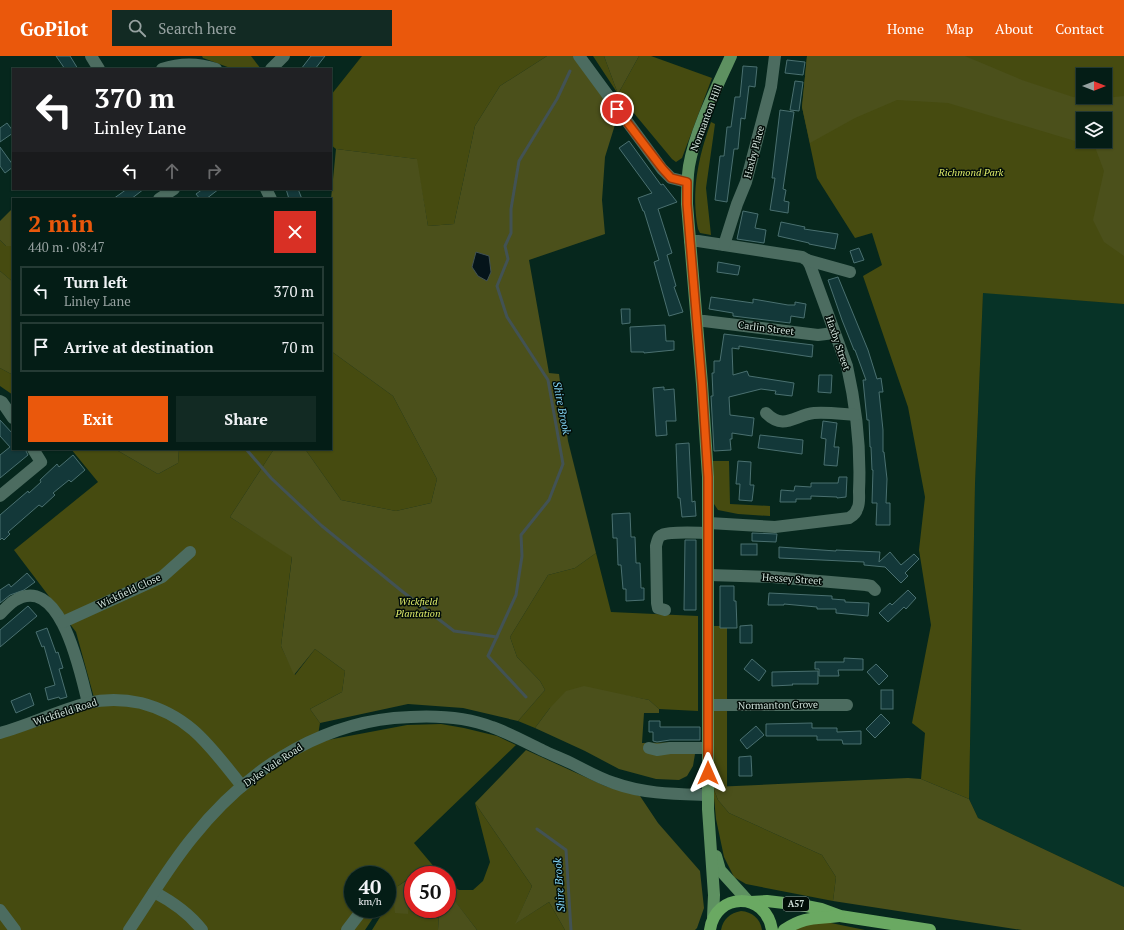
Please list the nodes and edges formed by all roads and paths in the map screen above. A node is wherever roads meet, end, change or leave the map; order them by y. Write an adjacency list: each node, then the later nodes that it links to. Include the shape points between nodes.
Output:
1 (91, 56): 7 (street)
2 (284, 56): 10 (street)
3 (579, 56): 11 (street, via 662,168 671,178)
4 (731, 56): 11 (main road, Normanton Hill, via 696,140)
5 (775, 56): 15 (street, Haxby Place, via 771,87 746,182)
6 (194, 60): 8 (street); 9 (street)
7 (98, 68)
8 (165, 68)
9 (212, 68)
10 (272, 68)
11 (687, 182): 14 (main road, Normanton Hill)
12 (173, 190): 13 (street)
13 (161, 198)
14 (690, 241): 15 (street); 18 (main road, Normanton Hill)
15 (724, 245): 16 (street, via 802,257)
16 (807, 260): 17 (street); 19 (street, Haxby Street)
17 (850, 272)
18 (697, 321): 19 (street, Carlin Street, via 818,335); 26 (main road, Normanton Hill, via 706,429)
19 (834, 333): 22 (street, Haxby Street, via 847,366)
20 (0, 401): 23 (street)
21 (766, 413): 22 (street, via 778,421 788,422 826,412)
22 (855, 415): 26 (street, Haxby Street, via 860,477 858,509 854,515 849,518 774,527)
23 (12, 417)
24 (34, 450): 25 (street, via 41,462)
25 (0, 496)
26 (708, 528): 28 (main road, Normanton Hill); 30 (street, Haxby Street, via 662,534 658,538 657,603 658,608)
27 (190, 552): 32 (street, Wickfield Close, via 162,577)
28 (709, 575): 29 (street, Hessey Street, via 780,577 866,585); 34 (main road, Normanton Hill)
29 (874, 590)
30 (665, 610)
31 (0, 614): 32 (street, via 14,601 26,596 36,597 47,603)
32 (63, 622): 33 (street, via 76,657)
33 (88, 703): 36 (street, Wickfield Road); 39 (street, Wickfield Road, via 118,699 161,709 174,715 209,745)
34 (708, 705): 35 (street, Normanton Grove); 38 (main road, Normanton Hill)
35 (847, 705)
36 (0, 733)
37 (649, 748): 38 (street)
38 (708, 748): 40 (main road, Normanton Hill)
39 (242, 786): 40 (street, Dyke Vale Road, via 289,752 342,728 374,720 435,716 490,726 614,783 652,792); 42 (street, Dyke Vale Road, via 192,837)
40 (708, 795): 41 (main road, Normanton Hill)
41 (712, 845): 43 (main road, via 720,870); 47 (main road, via 714,895)
42 (154, 892): 49 (street, Dyke Vale Road); 50 (street, via 181,908)
43 (749, 902): 45 (highway, A57, via 767,901 821,908); 47 (highway, A57, via 727,904 721,908); 52 (highway, via 766,913)
44 (0, 910): 48 (street)
45 (840, 916): 53 (highway, A57, via 804,919); 54 (highway, A57)
46 (356, 918): 51 (street)
47 (711, 927)
48 (15, 930)
49 (129, 930)
50 (202, 930)
51 (347, 930)
52 (772, 930)
53 (784, 930)
54 (930, 930)

